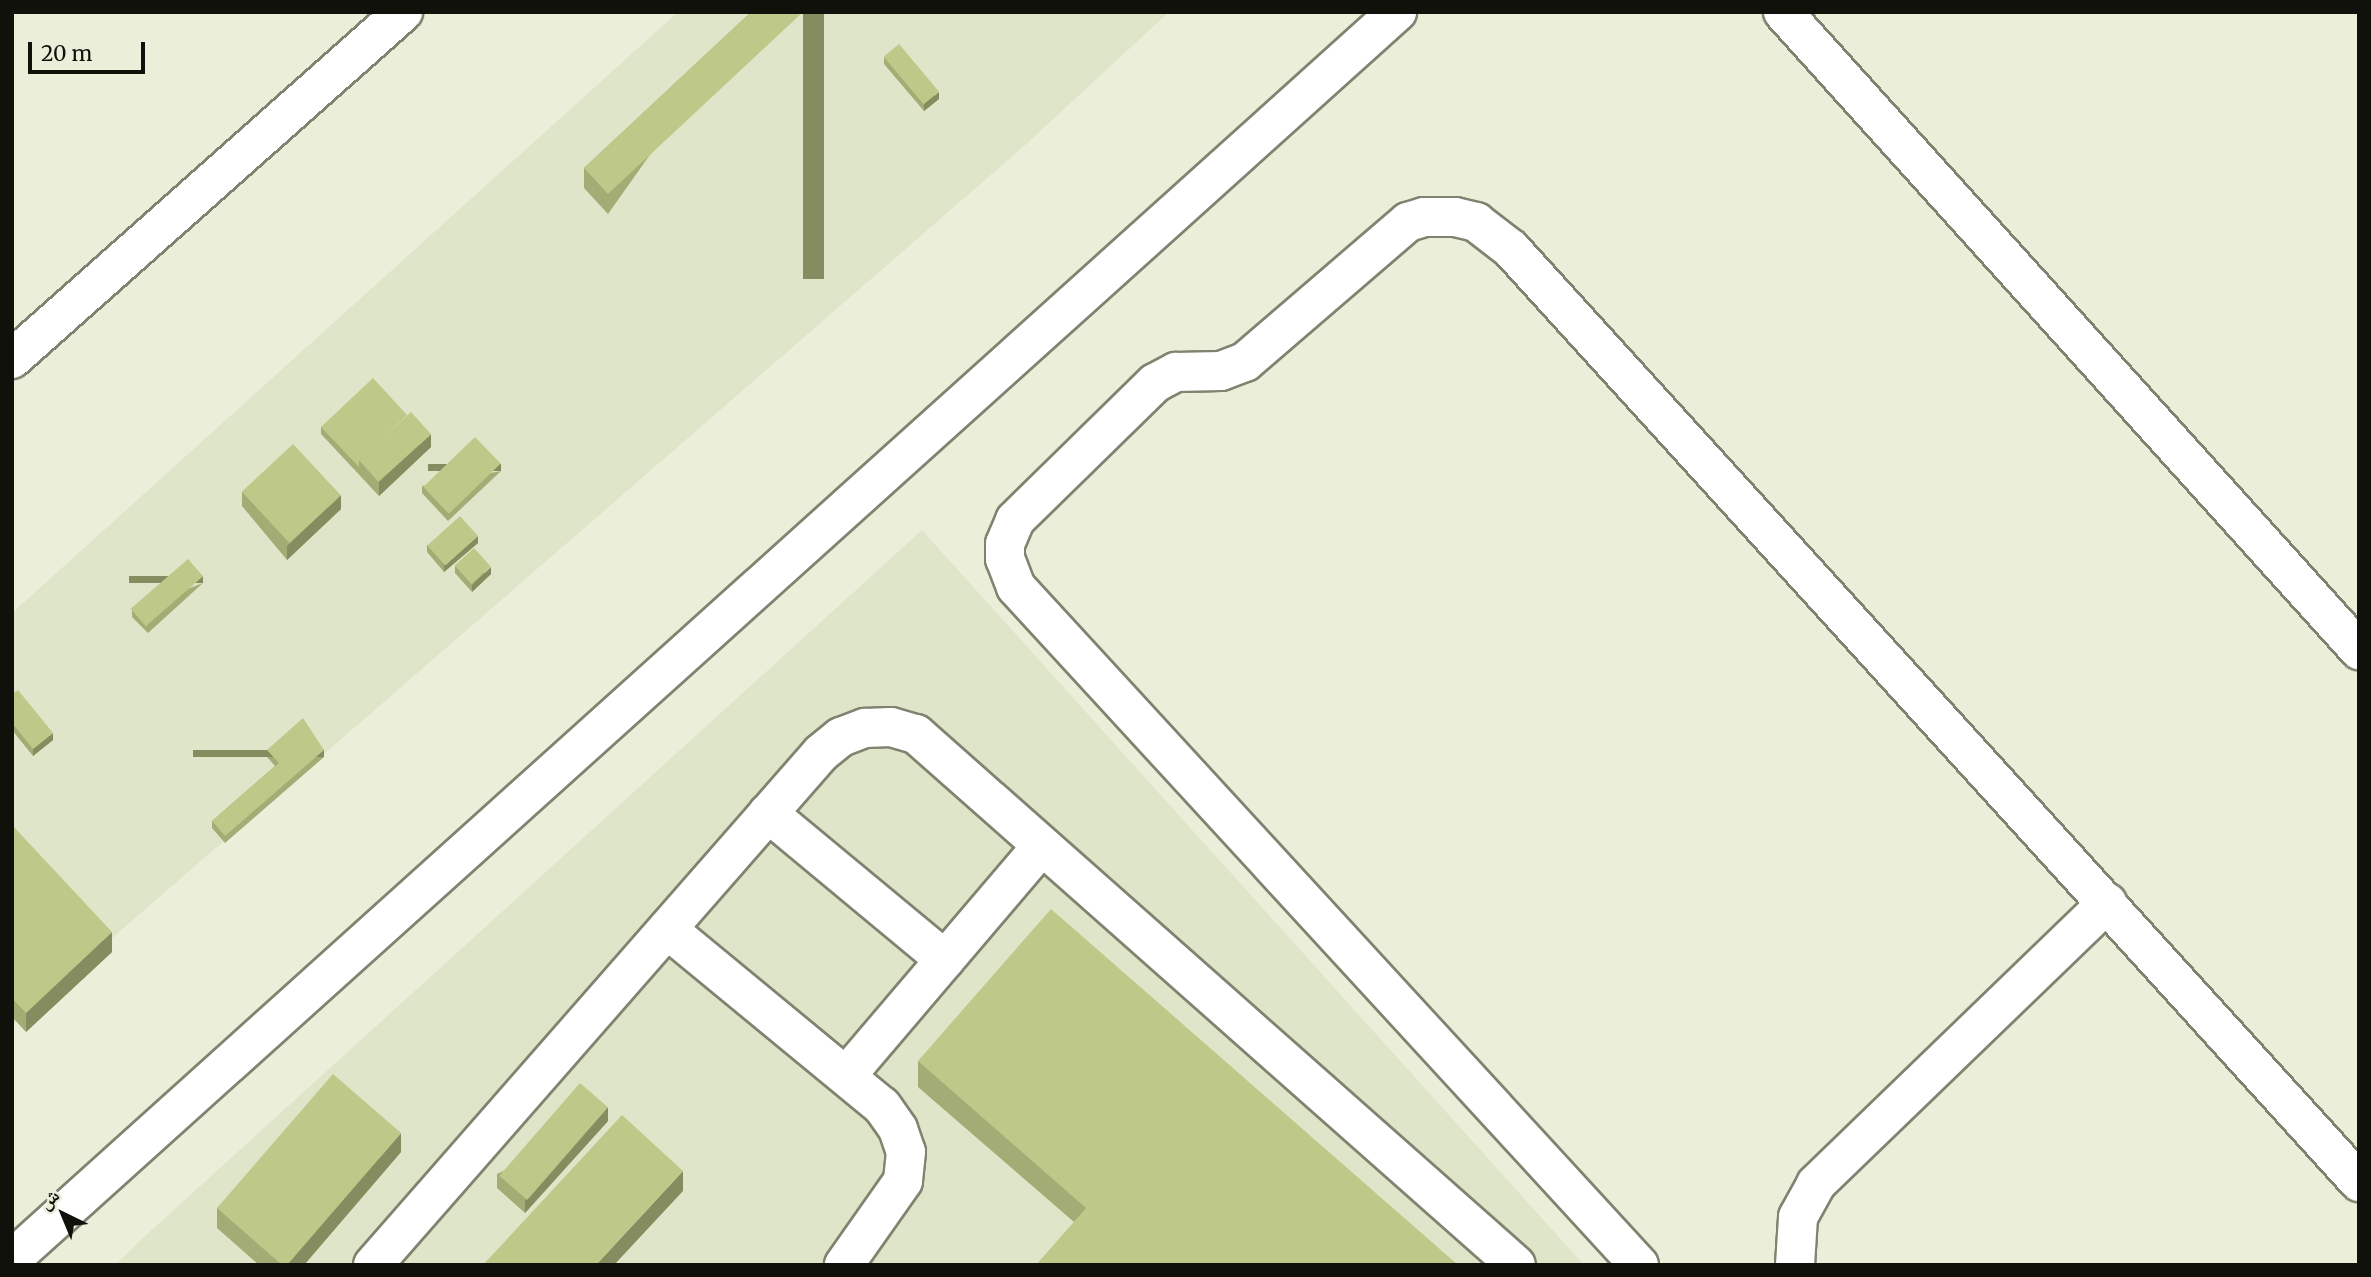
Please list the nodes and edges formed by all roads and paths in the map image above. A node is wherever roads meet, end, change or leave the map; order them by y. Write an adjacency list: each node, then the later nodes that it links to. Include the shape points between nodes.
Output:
1 (403, 12): 4 (street)
2 (1397, 12): 13 (street)
3 (1783, 12): 5 (street)
4 (12, 359)
5 (2359, 650)
6 (768, 813): 7 (street, via 841,737 865,728 891,727 916,734); 9 (street); 10 (street)
7 (1042, 846): 10 (street); 16 (street)
8 (2107, 903): 12 (street); 17 (street, via 1511,249 1476,222 1440,215 1408,222 1245,362 1222,371 1176,372 1155,383 1015,520 1005,544 1013,580); 18 (street, via 1816,1184 1798,1217)
9 (667, 929): 11 (street); 15 (street)
10 (945, 960): 11 (street)
11 (846, 1076): 14 (street, via 882,1106 906,1152 903,1181)
12 (2359, 1182)
13 (12, 1259)
14 (852, 1262)
15 (373, 1265)
16 (1516, 1265)
17 (1639, 1265)
18 (1795, 1265)

